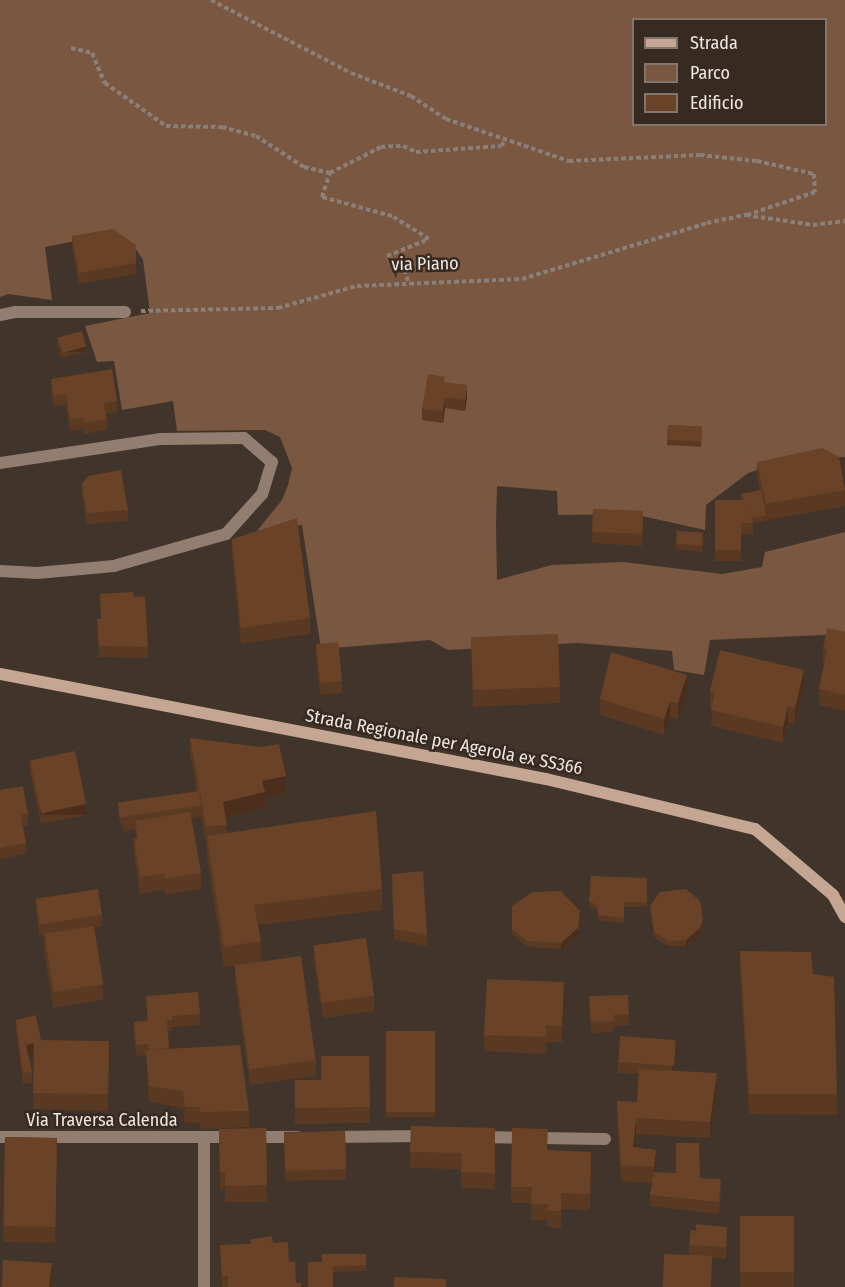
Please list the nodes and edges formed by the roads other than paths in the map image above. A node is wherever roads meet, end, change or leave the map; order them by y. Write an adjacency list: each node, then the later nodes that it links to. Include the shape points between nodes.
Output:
1 (125, 312): 2 (street)
2 (0, 315)
3 (0, 463): 4 (street, via 161,439 244,438 272,462 261,494 226,534 114,566 36,573)
4 (0, 571)
5 (0, 674): 6 (main road, Strada Regionale per Agerola ex SS366, via 546,779 755,829 833,895)
6 (845, 917)
7 (0, 1137): 10 (street, Via Traversa Calenda)
8 (440, 1137): 10 (street, Via Traversa Calenda)
9 (463, 1137): 11 (street)
10 (204, 1138): 12 (street)
11 (605, 1139)
12 (204, 1287)

